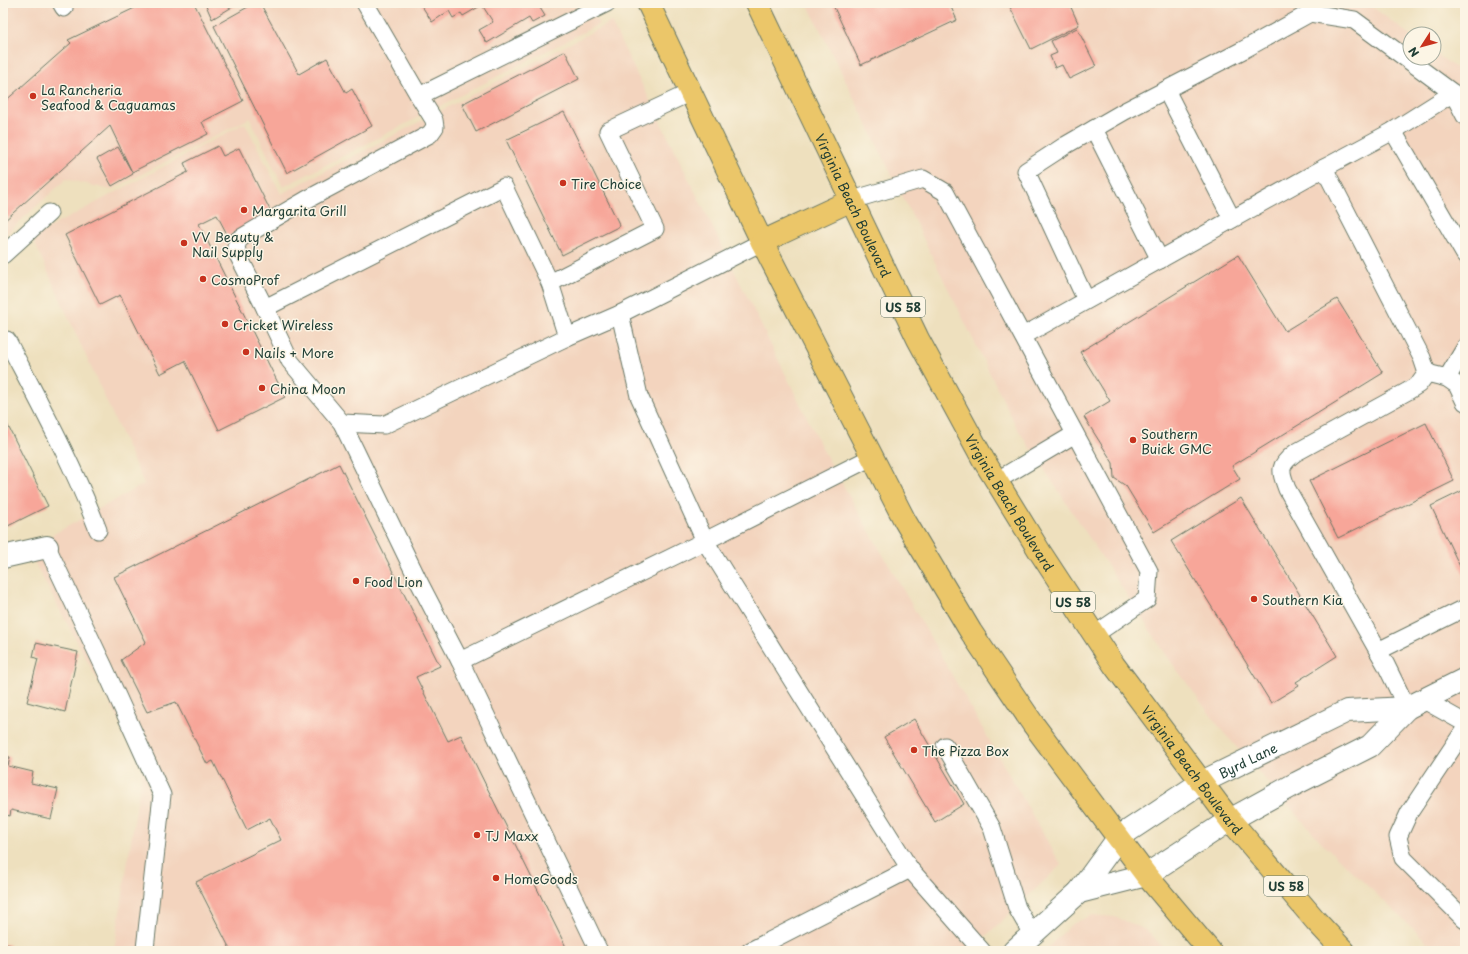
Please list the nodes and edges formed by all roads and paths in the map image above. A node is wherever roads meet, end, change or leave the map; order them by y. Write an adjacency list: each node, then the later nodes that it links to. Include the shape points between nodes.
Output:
1 (365, 3): 8 (lane)
2 (607, 3): 8 (lane)
3 (648, 3): 6 (main road)
4 (757, 3): 13 (main road, Virginia Beach Boulevard / US 58)
5 (1166, 90): 7 (lane, via 1310,13 1354,20); 10 (lane); 15 (lane)
6 (691, 92): 16 (main road); 20 (lane, via 608,131 655,229)
7 (1453, 93): 9 (lane); 11 (lane)
8 (419, 96): 22 (lane, via 434,120 435,127 430,134 239,239 236,247 238,255)
9 (1465, 116)
10 (1094, 129): 19 (lane); 21 (lane, via 1026,171)
11 (1393, 131): 12 (lane); 18 (lane)
12 (1324, 168): 15 (lane); 28 (lane, via 1422,358)
13 (852, 200): 16 (main road); 24 (lane, via 923,179 945,192); 34 (main road, Virginia Beach Boulevard / US 58, via 918,340)
14 (49, 213): 17 (lane)
15 (1232, 219): 19 (lane)
16 (762, 242): 23 (lane); 33 (main road)
17 (3, 255)
18 (1465, 255)
19 (1160, 260): 21 (lane)
20 (550, 283): 22 (lane, via 504,187); 25 (lane)
21 (1086, 300): 24 (lane)
22 (265, 308): 31 (lane, via 290,361)
23 (620, 314): 25 (lane); 36 (lane, via 639,396)
24 (1023, 336): 32 (lane)
25 (567, 337): 31 (lane, via 384,425)
26 (6, 340): 35 (lane, via 54,431 84,493)
27 (1465, 348): 29 (lane)
28 (1427, 373): 29 (lane); 41 (lane, via 1419,384 1408,391 1295,453 1284,462 1281,474)
29 (1447, 378): 30 (lane, via 1457,385)
30 (1465, 402)
31 (342, 423): 42 (lane)
32 (1076, 434): 34 (lane); 40 (lane, via 1149,571 1147,599)
33 (872, 457): 36 (lane); 50 (main road, via 905,521 971,632 1033,724)
34 (996, 481): 40 (main road, Virginia Beach Boulevard / US 58)
35 (98, 530)
36 (705, 542): 42 (lane); 51 (lane)
37 (47, 547): 38 (street); 56 (lane, via 162,795)
38 (3, 557)
39 (1465, 608): 41 (lane)
40 (1094, 634): 48 (main road, Virginia Beach Boulevard / US 58, via 1114,665)
41 (1378, 651): 44 (lane)
42 (460, 662): 57 (lane)
43 (1465, 679): 44 (street, Byrd Lane)
44 (1416, 704): 45 (lane); 48 (street, Byrd Lane, via 1346,711); 49 (street, Byrd Lane, via 1370,746)
45 (1465, 723)
46 (1465, 729): 54 (lane, via 1409,813 1398,837 1403,858)
47 (945, 746): 55 (lane, via 992,828 1017,908)
48 (1202, 782): 49 (main road, Virginia Beach Boulevard / US 58); 50 (street, Byrd Lane)
49 (1230, 820): 52 (street, Byrd Lane); 62 (main road, Virginia Beach Boulevard / US 58)
50 (1119, 836): 52 (main road); 53 (street, Byrd Lane)
51 (910, 870): 58 (lane); 59 (lane)
52 (1146, 875): 53 (street, Byrd Lane); 61 (main road)
53 (1079, 892): 55 (street, Byrd Lane)
54 (1465, 920)
55 (1032, 934): 60 (street, Byrd Lane)
56 (146, 951)
57 (599, 951)
58 (750, 951)
59 (982, 951)
60 (1014, 951)
61 (1210, 951)
62 (1344, 951)

